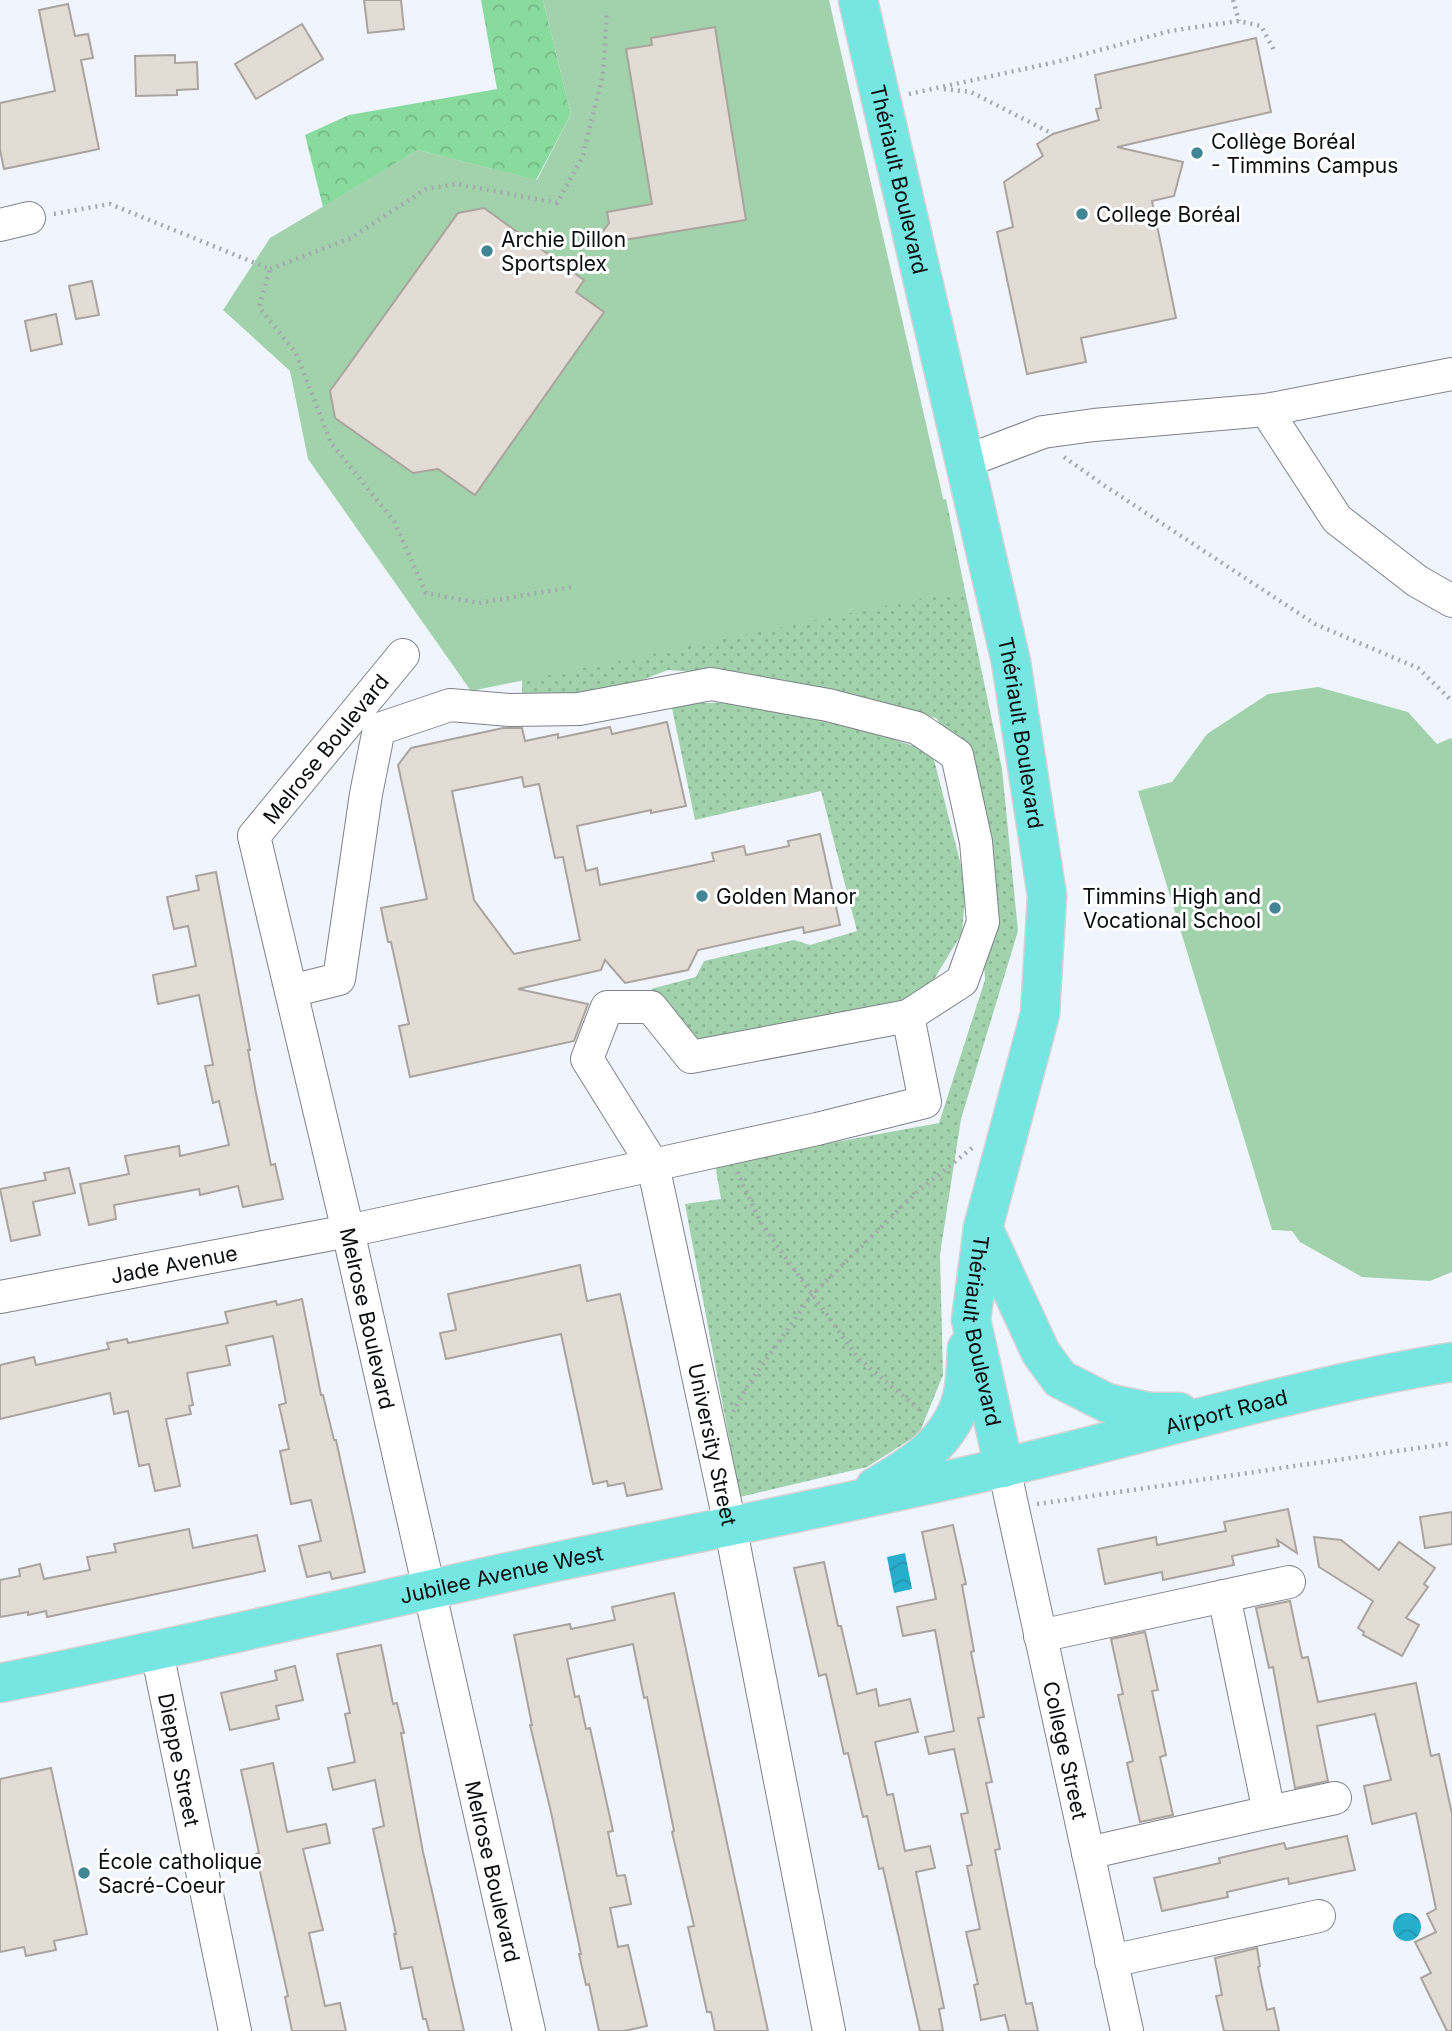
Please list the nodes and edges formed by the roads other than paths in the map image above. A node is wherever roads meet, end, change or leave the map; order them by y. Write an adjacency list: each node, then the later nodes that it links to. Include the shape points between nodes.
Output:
1 (858, 0): 4 (main road, Thériault Boulevard)
2 (1452, 374): 3 (street)
3 (1266, 410): 4 (street, via 1043,432); 5 (street, via 1337,519 1417,581)
4 (964, 462): 10 (main road, Thériault Boulevard, via 1011,662 1047,896 1040,1014)
5 (1452, 601)
6 (403, 655): 7 (street, Melrose Boulevard, via 254,836)
7 (291, 991): 8 (street, via 339,979 379,729 450,705 579,709 711,684 828,705 917,728 957,755 976,842 983,922 962,981); 11 (street, Melrose Boulevard)
8 (908, 1016): 9 (street, via 925,1102); 9 (street, University Street, via 691,1057 650,1007 607,1007 587,1059)
9 (653, 1165): 11 (street); 18 (street, University Street)
10 (983, 1228): 13 (main road, Thériault Boulevard); 15 (main road, via 1041,1353 1060,1379 1108,1403 1129,1408)
11 (348, 1231): 12 (street, Jade Avenue); 20 (street, Melrose Boulevard)
12 (0, 1297)
13 (971, 1320): 16 (main road, Thériault Boulevard); 17 (main road, via 962,1398 947,1433 917,1461)
14 (1452, 1362): 15 (main road, Airport Road)
15 (1220, 1411): 16 (main road, Airport Road)
16 (1004, 1468): 17 (main road, Jubilee Avenue West); 22 (street, College Street)
17 (846, 1503): 18 (main road, Jubilee Avenue West)
18 (730, 1525): 20 (main road, Jubilee Avenue West); 32 (street, University Street)
19 (1289, 1582): 21 (street)
20 (430, 1589): 23 (main road, Jubilee Avenue West); 31 (street, Melrose Boulevard)
21 (1224, 1596): 22 (street); 26 (street)
22 (1040, 1636): 27 (street, College Street)
23 (157, 1652): 24 (main road, Jubilee Avenue West); 30 (street, Dieppe Street)
24 (0, 1683)
25 (1335, 1798): 26 (street)
26 (1269, 1812): 27 (street)
27 (1088, 1853): 29 (street, College Street)
28 (1319, 1916): 29 (street)
29 (1111, 1961): 33 (street, College Street)
30 (235, 2031)
31 (529, 2031)
32 (829, 2031)
33 (1127, 2031)

